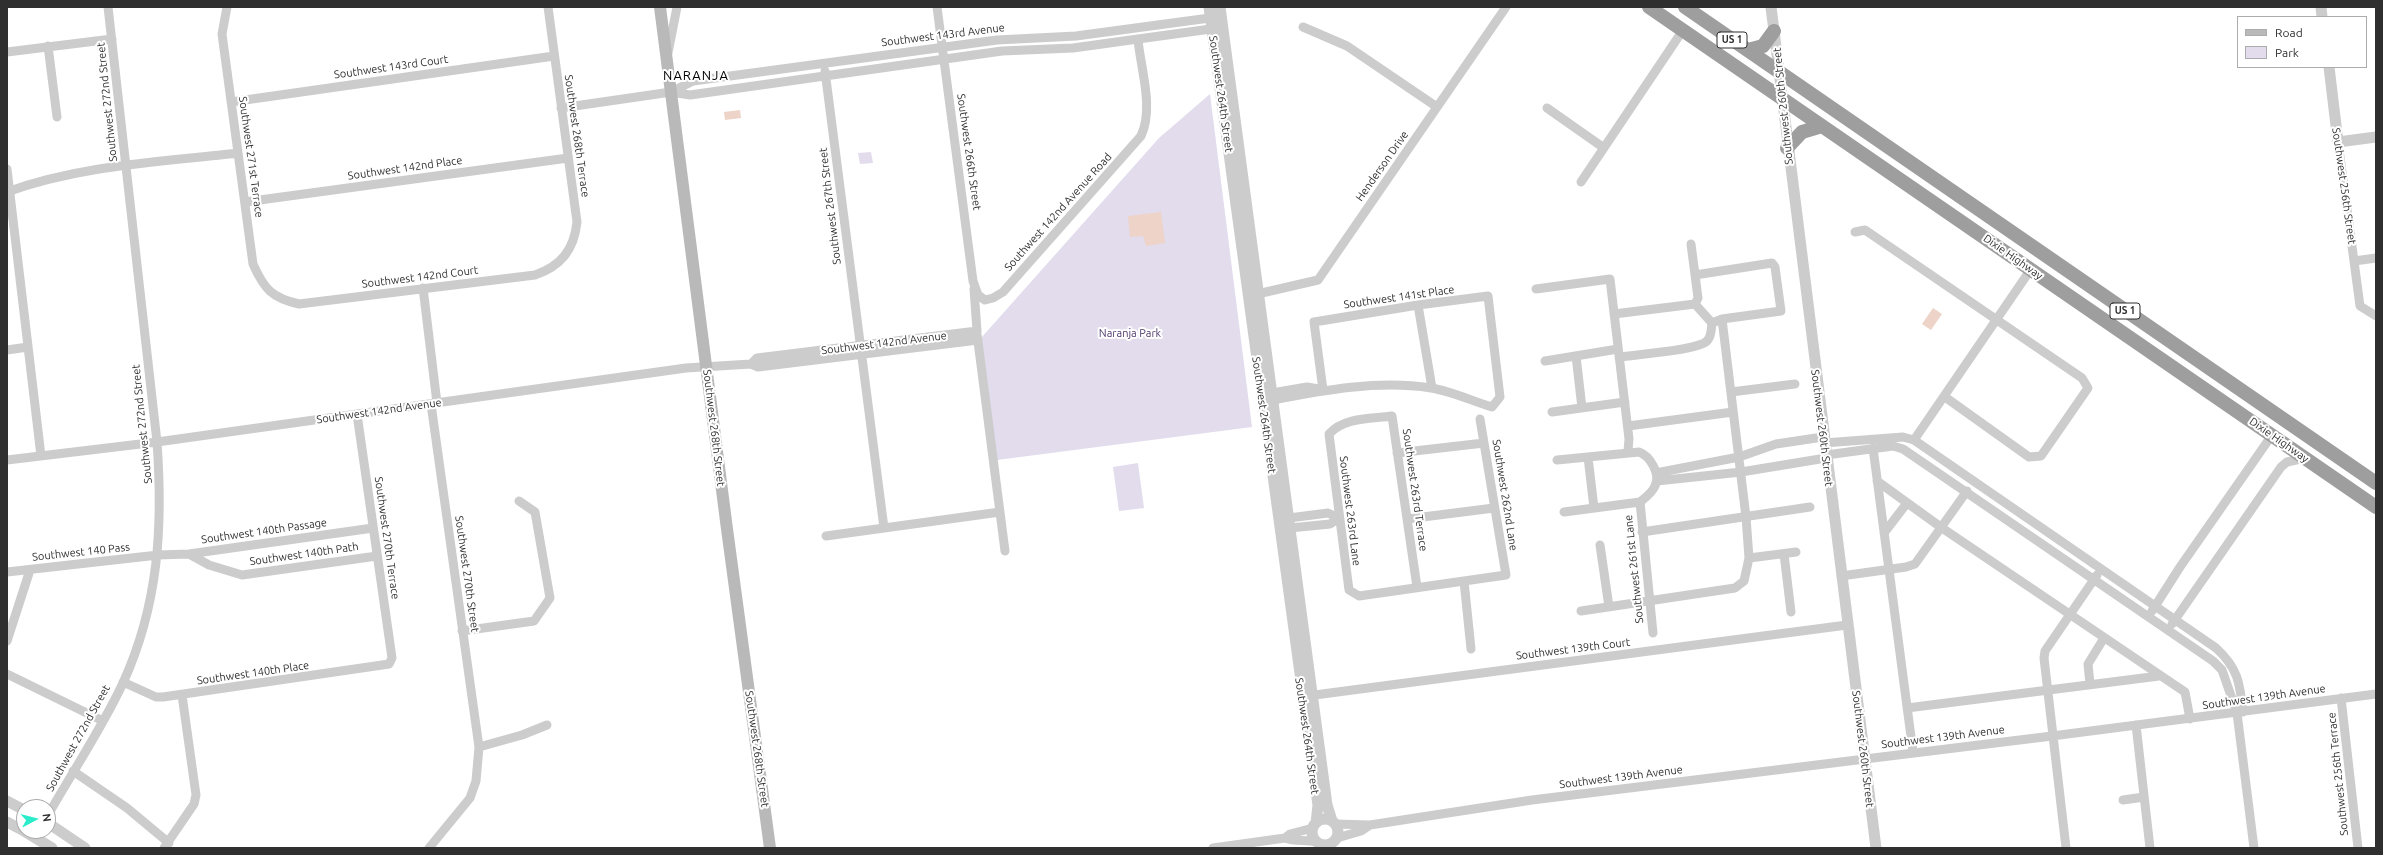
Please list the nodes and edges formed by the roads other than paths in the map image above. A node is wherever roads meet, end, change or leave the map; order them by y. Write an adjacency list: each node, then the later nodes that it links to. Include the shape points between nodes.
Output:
1 (108, 7): 16 (street, Southwest 272nd Street)
2 (227, 7): 31 (street, Southwest 271st Terrace, via 222,34)
3 (548, 7): 22 (street, Southwest 268th Terrace)
4 (660, 7): 23 (main road, Southwest 268th Street)
5 (677, 7): 23 (street)
6 (937, 7): 19 (street, Southwest 266th Street)
7 (1506, 7): 32 (street, Henderson Drive)
8 (1649, 7): 14 (highway, Dixie Highway / US 1)
9 (1685, 7): 20 (highway, Dixie Highway / US 1)
10 (1770, 7): 15 (street, Southwest 260th Street)
11 (1210, 12): 12 (street, Southwest 264th Street); 19 (street, Southwest 143rd Avenue, via 1076,36 997,40)
12 (1219, 20): 17 (street, Southwest 143rd Avenue); 58 (street, Southwest 264th Street)
13 (1303, 27): 32 (street, via 1347,46)
14 (1683, 30): 30 (highway, Dixie Highway / US 1); 39 (street)
15 (1774, 31): 20 (highway, via 1763,46); 27 (street, Southwest 260th Street)
16 (112, 39): 18 (street); 43 (street, Southwest 272nd Street)
17 (1138, 40): 24 (street, Southwest 143rd Avenue, via 1068,49 1002,51); 59 (street, Southwest 142nd Avenue Road, via 1147,108 1144,129 1135,143 1003,292 990,299)
18 (48, 46): 21 (street); 35 (street)
19 (943, 47): 24 (street, Southwest 266th Street); 25 (street, Southwest 143rd Avenue)
20 (1748, 50): 27 (highway, Dixie Highway / US 1)
21 (7, 52)
22 (554, 56): 31 (street, Southwest 143rd Court); 33 (street, Southwest 268th Terrace)
23 (667, 60): 29 (main road, Southwest 268th Street)
24 (944, 60): 28 (street, Southwest 143rd Avenue); 56 (street, Southwest 266th Street)
25 (824, 63): 28 (street, Southwest 267th Street); 29 (street, Southwest 143rd Avenue, via 693,81)
26 (2329, 68): 38 (street, Southwest 256th Street)
27 (1780, 72): 30 (street, Southwest 260th Street); 113 (highway, Dixie Highway / US 1)
28 (826, 76): 29 (street, Southwest 143rd Avenue, via 690,95); 69 (street, Southwest 267th Street)
29 (671, 92): 33 (street, Southwest 143rd Avenue); 77 (main road, Southwest 268th Street)
30 (1782, 97): 36 (highway, Dixie Highway / US 1); 40 (street, Southwest 260th Street)
31 (231, 102): 41 (street, Southwest 271st Terrace)
32 (1437, 107): 58 (street, Henderson Drive, via 1318,280)
33 (561, 108): 42 (street, Southwest 268th Terrace)
34 (1547, 108): 39 (street)
35 (57, 117)
36 (1822, 126): 40 (highway, via 1802,132); 53 (highway, Dixie Highway / US 1)
37 (2376, 137): 38 (street)
38 (2338, 142): 51 (street, Southwest 256th Street)
39 (1604, 148): 45 (street)
40 (1787, 148): 94 (street, Southwest 260th Street)
41 (238, 153): 43 (street); 47 (street, Southwest 271st Terrace)
42 (568, 158): 47 (street, Southwest 142nd Place); 52 (street, Southwest 268th Terrace, via 577,222 572,244)
43 (126, 166): 46 (street, via 59,176); 96 (street, Southwest 272nd Street)
44 (7, 169): 46 (street)
45 (1581, 182)
46 (8, 191): 70 (street)
47 (245, 202): 60 (street, Southwest 271st Terrace, via 253,264 260,281 268,291)
48 (1855, 232): 66 (street, via 1865,230)
49 (1691, 244): 54 (street)
50 (2376, 258): 51 (street)
51 (2354, 261): 64 (street, Southwest 256th Street, via 2360,306)
52 (559, 263): 55 (street, Southwest 142nd Court, via 535,275)
53 (2031, 269): 66 (street); 93 (highway, Dixie Highway / US 1)
54 (1696, 275): 61 (street, via 1698,298); 65 (street, via 1772,263 1775,267 1781,311)
55 (422, 288): 60 (street, Southwest 142nd Court, via 300,304); 85 (street, Southwest 270th Street)
56 (974, 288): 59 (street, Southwest 266th Street); 68 (street)
57 (1536, 288): 63 (street, via 1610,279)
58 (1253, 295): 83 (street, Southwest 264th Street); 175 (street, Southwest 264th Street)
59 (981, 298)
60 (282, 300)
61 (1695, 304): 63 (street); 67 (street)
62 (1418, 305): 79 (street); 79 (street, Southwest 141st Place, via 1488,296 1500,397 1492,407); 80 (street, Southwest 141st Place, via 1314,322)
63 (1614, 314): 72 (street)
64 (2376, 316)
65 (1722, 319): 67 (street); 81 (street)
66 (1997, 320): 82 (street); 82 (street, via 2082,378 2088,388 2041,456 2030,457)
67 (1712, 323): 72 (street, via 1707,341 1694,347)
68 (977, 335): 69 (street, Southwest 142nd Avenue); 73 (street, Southwest 142nd Avenue); 122 (street)
69 (859, 346): 73 (street, Southwest 267th Street); 76 (street, Southwest 142nd Avenue, via 757,358)
70 (28, 347): 71 (street); 101 (street)
71 (7, 350)
72 (1619, 353): 74 (street); 84 (street)
73 (860, 355): 76 (street, Southwest 142nd Avenue, via 758,367); 131 (street, Southwest 267th Street)
74 (1576, 356): 75 (street); 86 (street)
75 (1546, 360)
76 (751, 364): 77 (street, Southwest 142nd Avenue)
77 (706, 368): 85 (street, Southwest 142nd Avenue, via 686,368); 207 (main road, Southwest 268th Street)
78 (1795, 384): 81 (street)
79 (1432, 388): 80 (street, via 1391,385)
80 (1323, 390): 83 (street)
81 (1731, 392): 88 (street)
82 (1945, 396): 95 (street)
83 (1272, 397): 128 (street, Southwest 264th Street)
84 (1625, 402): 86 (street); 91 (street)
85 (434, 403): 89 (street, Southwest 142nd Avenue); 162 (street, Southwest 270th Street)
86 (1582, 408): 87 (street)
87 (1552, 412)
88 (1734, 412): 91 (street); 103 (street)
89 (358, 414): 96 (street, Southwest 142nd Avenue); 130 (street, Southwest 270th Terrace)
90 (1480, 419): 97 (street, Southwest 262nd Lane)
91 (1628, 426): 99 (street)
92 (1329, 434): 100 (street, Southwest 263rd Terrace, via 1336,426 1345,422 1392,416); 126 (street, Southwest 263rd Lane)
93 (2272, 435): 105 (highway, Dixie Highway / US 1); 154 (street)
94 (1824, 440): 95 (street, via 1904,437); 103 (street, via 1776,444); 104 (street, Southwest 260th Street)
95 (1914, 440): 146 (street)
96 (157, 442): 101 (street, Southwest 142nd Avenue); 141 (street, Southwest 272nd Street, via 161,498)
97 (1484, 443): 100 (street); 120 (street, Southwest 262nd Lane)
98 (1873, 448): 104 (street); 112 (street); 114 (street, via 1903,448)
99 (1628, 451): 102 (street); 110 (street, via 1643,453 1652,463)
100 (1397, 453): 127 (street, Southwest 263rd Terrace)
101 (42, 456): 106 (street, Southwest 142nd Avenue)
102 (1588, 456): 107 (street); 121 (street)
103 (1739, 457): 108 (street); 109 (street)
104 (1826, 457): 109 (street); 148 (street, Southwest 260th Street)
105 (2304, 458): 119 (highway, Dixie Highway / US 1); 159 (street, via 2287,462 2281,467)
106 (7, 460)
107 (1558, 460)
108 (1697, 465): 110 (street); 111 (street)
109 (1741, 472): 111 (street); 125 (street)
110 (1657, 477): 111 (street); 116 (street, via 1654,490)
111 (1699, 477)
112 (1877, 481): 117 (street); 134 (street)
113 (2376, 483)
114 (1967, 491): 132 (street); 149 (street)
115 (519, 501): 162 (street, via 535,512 550,598 534,621)
116 (1640, 502): 121 (street); 133 (street, Southwest 261st Lane)
117 (1907, 503): 132 (street); 134 (street)
118 (1810, 507): 125 (street)
119 (2376, 507)
120 (1494, 508): 127 (street); 150 (street, Southwest 262nd Lane, via 1506,575)
121 (1594, 508): 123 (street)
122 (1000, 512): 131 (street); 137 (street)
123 (1564, 512)
124 (1312, 515): 126 (street, via 1328,512); 128 (street); 129 (street)
125 (1746, 517): 133 (street); 143 (street)
126 (1339, 518): 129 (street, via 1330,524); 151 (street, Southwest 263rd Lane, via 1349,590 1359,596)
127 (1407, 519): 151 (street, Southwest 263rd Terrace)
128 (1289, 523): 129 (street); 175 (street, Southwest 264th Street)
129 (1314, 526)
130 (373, 528): 139 (street, Southwest 140th Passage); 142 (street, Southwest 270th Terrace)
131 (884, 528): 135 (street)
132 (1942, 528): 145 (street, via 1915,564); 157 (street)
133 (1642, 532): 152 (street, Southwest 261st Lane)
134 (1884, 533): 145 (street)
135 (826, 536)
136 (1600, 545): 153 (street)
137 (1005, 551)
138 (1796, 552): 140 (street)
139 (189, 554): 141 (street, Southwest 140th Passage); 142 (street, Southwest 140th Path, via 209,565 242,575)
140 (1784, 554): 143 (street); 156 (street)
141 (158, 555): 144 (street, Southwest 140 Pass); 170 (street, Southwest 272nd Street, via 137,645)
142 (377, 556): 167 (street, Southwest 270th Terrace, via 392,658)
143 (1749, 558): 152 (street, via 1744,581 1735,588)
144 (30, 570): 147 (street, Southwest 140 Pass); 165 (street)
145 (1889, 570): 148 (street); 177 (street)
146 (2101, 570): 149 (street); 154 (street)
147 (7, 572)
148 (1841, 576): 160 (street, Southwest 260th Street)
149 (2094, 580): 157 (street); 158 (street)
150 (1464, 581): 151 (street); 166 (street)
151 (1417, 587)
152 (1649, 602): 153 (street); 163 (street, Southwest 261st Lane)
153 (1609, 607): 155 (street)
154 (2155, 607): 158 (street); 159 (street)
155 (1581, 611)
156 (1791, 612)
157 (2069, 615): 164 (street); 172 (street, via 2045,651)
158 (2148, 617): 161 (street)
159 (2175, 620): 161 (street); 178 (street, via 2216,648 2232,665 2241,688)
160 (1847, 625): 175 (street, Southwest 139th Court); 186 (street, Southwest 260th Street)
161 (2167, 630): 178 (street, via 2222,670)
162 (462, 631): 184 (street, Southwest 270th Street)
163 (1653, 634)
164 (2104, 638): 169 (street); 171 (street, via 2088,664)
165 (7, 641)
166 (1472, 649)
167 (389, 664): 174 (street, Southwest 140th Place)
168 (7, 674): 180 (street)
169 (2159, 676): 171 (street); 179 (street, via 2185,692)
170 (123, 682): 174 (street, Southwest 140th Place, via 156,696); 180 (street, Southwest 272nd Street)
171 (2090, 684): 172 (street)
172 (2047, 690): 177 (street); 183 (street)
173 (2376, 694): 176 (street, Southwest 139th Avenue)
174 (182, 695): 203 (street, via 196,795 194,804)
175 (1307, 696): 194 (street, Southwest 264th Street, via 1327,805); 195 (street, Southwest 264th Street, via 1318,806)
176 (2341, 698): 178 (street, Southwest 139th Avenue); 213 (street, Southwest 256th Terrace)
177 (1907, 708): 185 (street)
178 (2240, 712): 179 (street, Southwest 139th Avenue); 212 (street)
179 (2190, 719): 182 (street, Southwest 139th Avenue)
180 (103, 721): 187 (street, Southwest 272nd Street)
181 (547, 725): 184 (street)
182 (2136, 725): 183 (street, Southwest 139th Avenue); 188 (street)
183 (2052, 736): 185 (street, Southwest 139th Avenue); 210 (street)
184 (479, 748): 206 (street, Southwest 270th Street, via 476,781 470,798)
185 (1913, 752): 186 (street, Southwest 139th Avenue)
186 (1865, 758): 196 (street, Southwest 139th Avenue, via 1532,800); 209 (street, Southwest 260th Street)
187 (73, 771): 191 (street, Southwest 272nd Street); 203 (street, via 127,808)
188 (2144, 797): 189 (street); 211 (street)
189 (2123, 800)
190 (7, 801): 192 (street)
191 (56, 801)
192 (16, 806)
193 (7, 822): 197 (street)
194 (1334, 823): 195 (street, via 1325,819); 196 (street, Southwest 139th Avenue); 201 (street, via 1338,831)
195 (1315, 825): 199 (street); 202 (street, via 1312,834)
196 (1370, 825): 201 (street, Southwest 139th Avenue)
197 (16, 827)
198 (56, 828): 205 (street)
199 (1284, 838): 202 (street); 208 (street)
200 (42, 839): 204 (street)
201 (1335, 842): 202 (street)
202 (1319, 844)
203 (166, 846)
204 (52, 848)
205 (85, 848)
206 (429, 848)
207 (770, 848)
208 (1213, 848)
209 (1876, 848)
210 (2066, 848)
211 (2150, 848)
212 (2254, 848)
213 (2358, 848)

